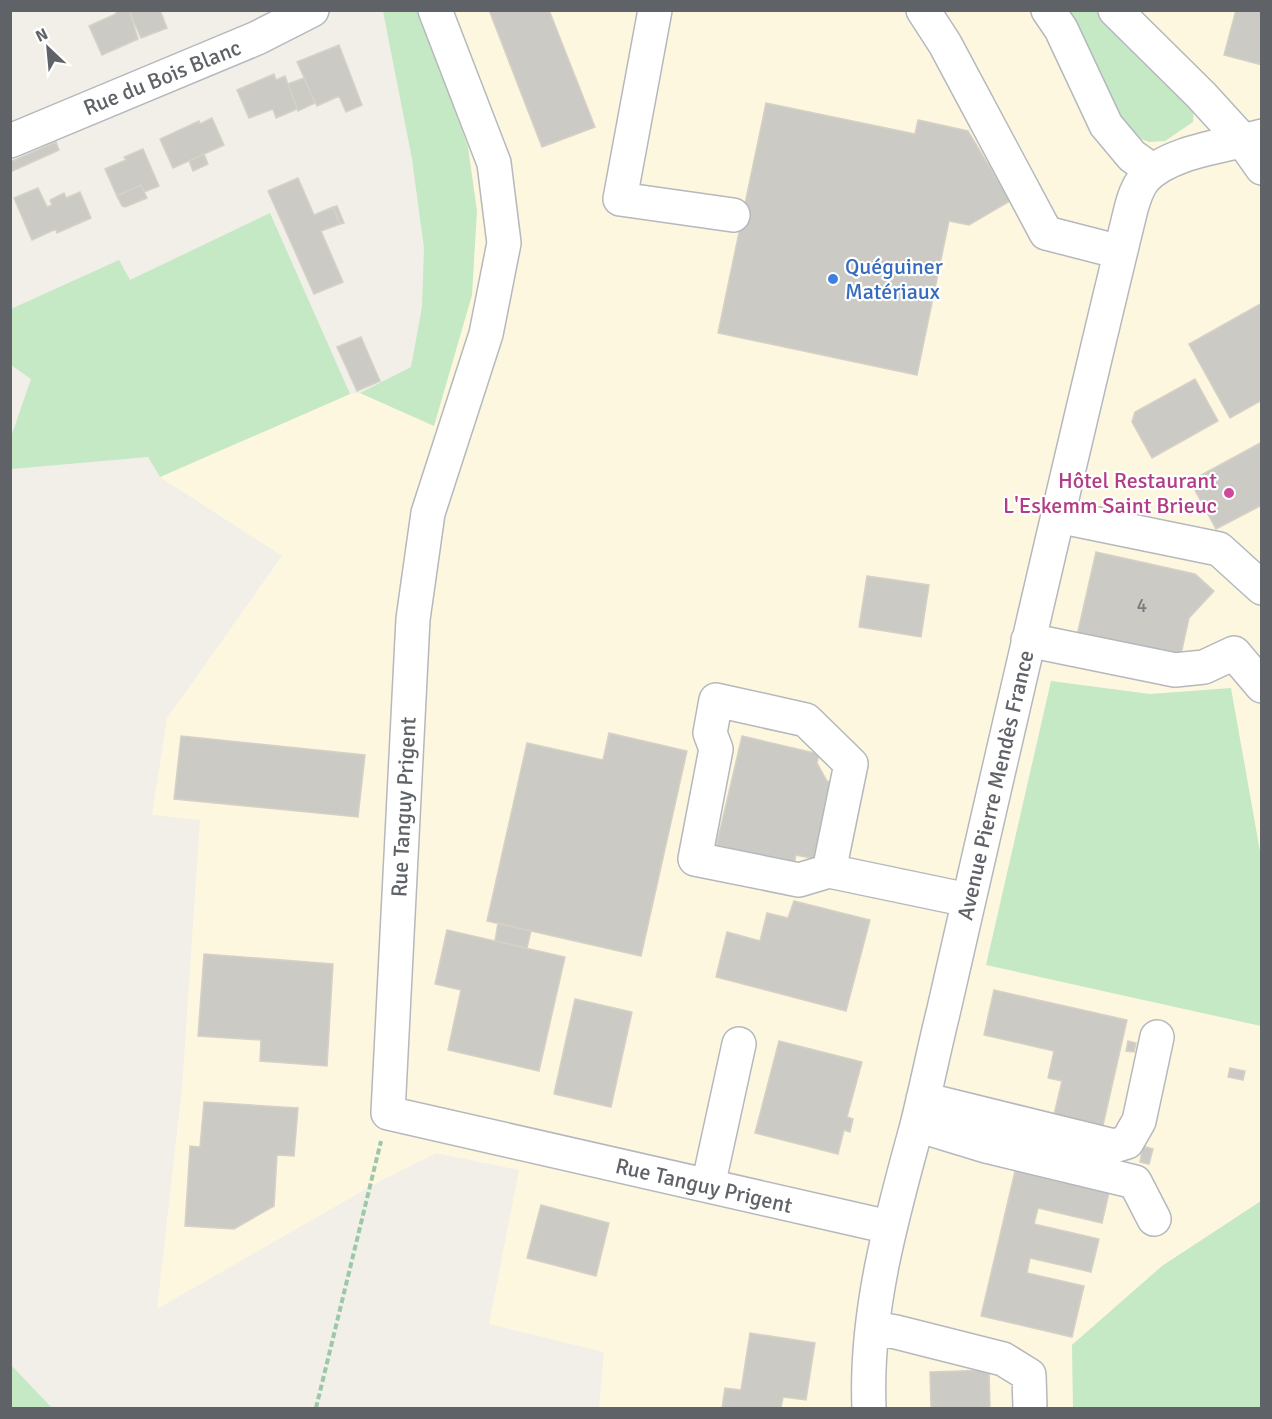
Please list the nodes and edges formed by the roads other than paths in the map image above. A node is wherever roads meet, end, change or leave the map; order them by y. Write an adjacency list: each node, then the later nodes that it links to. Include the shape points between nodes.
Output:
1 (312, 10): 8 (street, Rue du Bois Blanc, via 257,38)
2 (435, 10): 22 (street, Rue Tanguy Prigent, via 494,164 504,243 486,334 428,513 413,619 388,1113)
3 (656, 10): 11 (street, via 620,199)
4 (923, 10): 12 (street, via 1046,233)
5 (1048, 10): 10 (street, via 1061,29 1106,125 1132,156)
6 (1115, 10): 7 (street, via 1201,95)
7 (1252, 138): 9 (street); 10 (street, via 1193,153)
8 (10, 141)
9 (1262, 168)
10 (1153, 171): 12 (street, Avenue Pierre Mendès France, via 1138,188)
11 (733, 215)
12 (1120, 252): 13 (street, Avenue Pierre Mendès France)
13 (1058, 516): 14 (street, via 1219,549); 15 (street, Avenue Pierre Mendès France)
14 (1262, 588)
15 (1028, 640): 16 (street, via 1175,670 1204,667 1234,653); 18 (street, Avenue Pierre Mendès France)
16 (1262, 686)
17 (829, 871): 17 (street, via 799,880 694,858 716,749 710,733 716,700 806,720 851,764); 18 (street)
18 (968, 900): 21 (street, Avenue Pierre Mendès France)
19 (1157, 1037): 21 (street, via 1139,1121 1127,1142 1114,1146)
20 (739, 1044): 22 (street)
21 (920, 1112): 23 (street, via 986,1146 1135,1182); 24 (street, Avenue Pierre Mendès France)
22 (708, 1186): 24 (street, Rue Tanguy Prigent)
23 (1154, 1219)
24 (889, 1227): 25 (street, Avenue Pierre Mendès France)
25 (873, 1328): 26 (street, Avenue Pierre Mendès France); 27 (street, via 1003,1359 1029,1376)
26 (869, 1408)
27 (1030, 1408)

